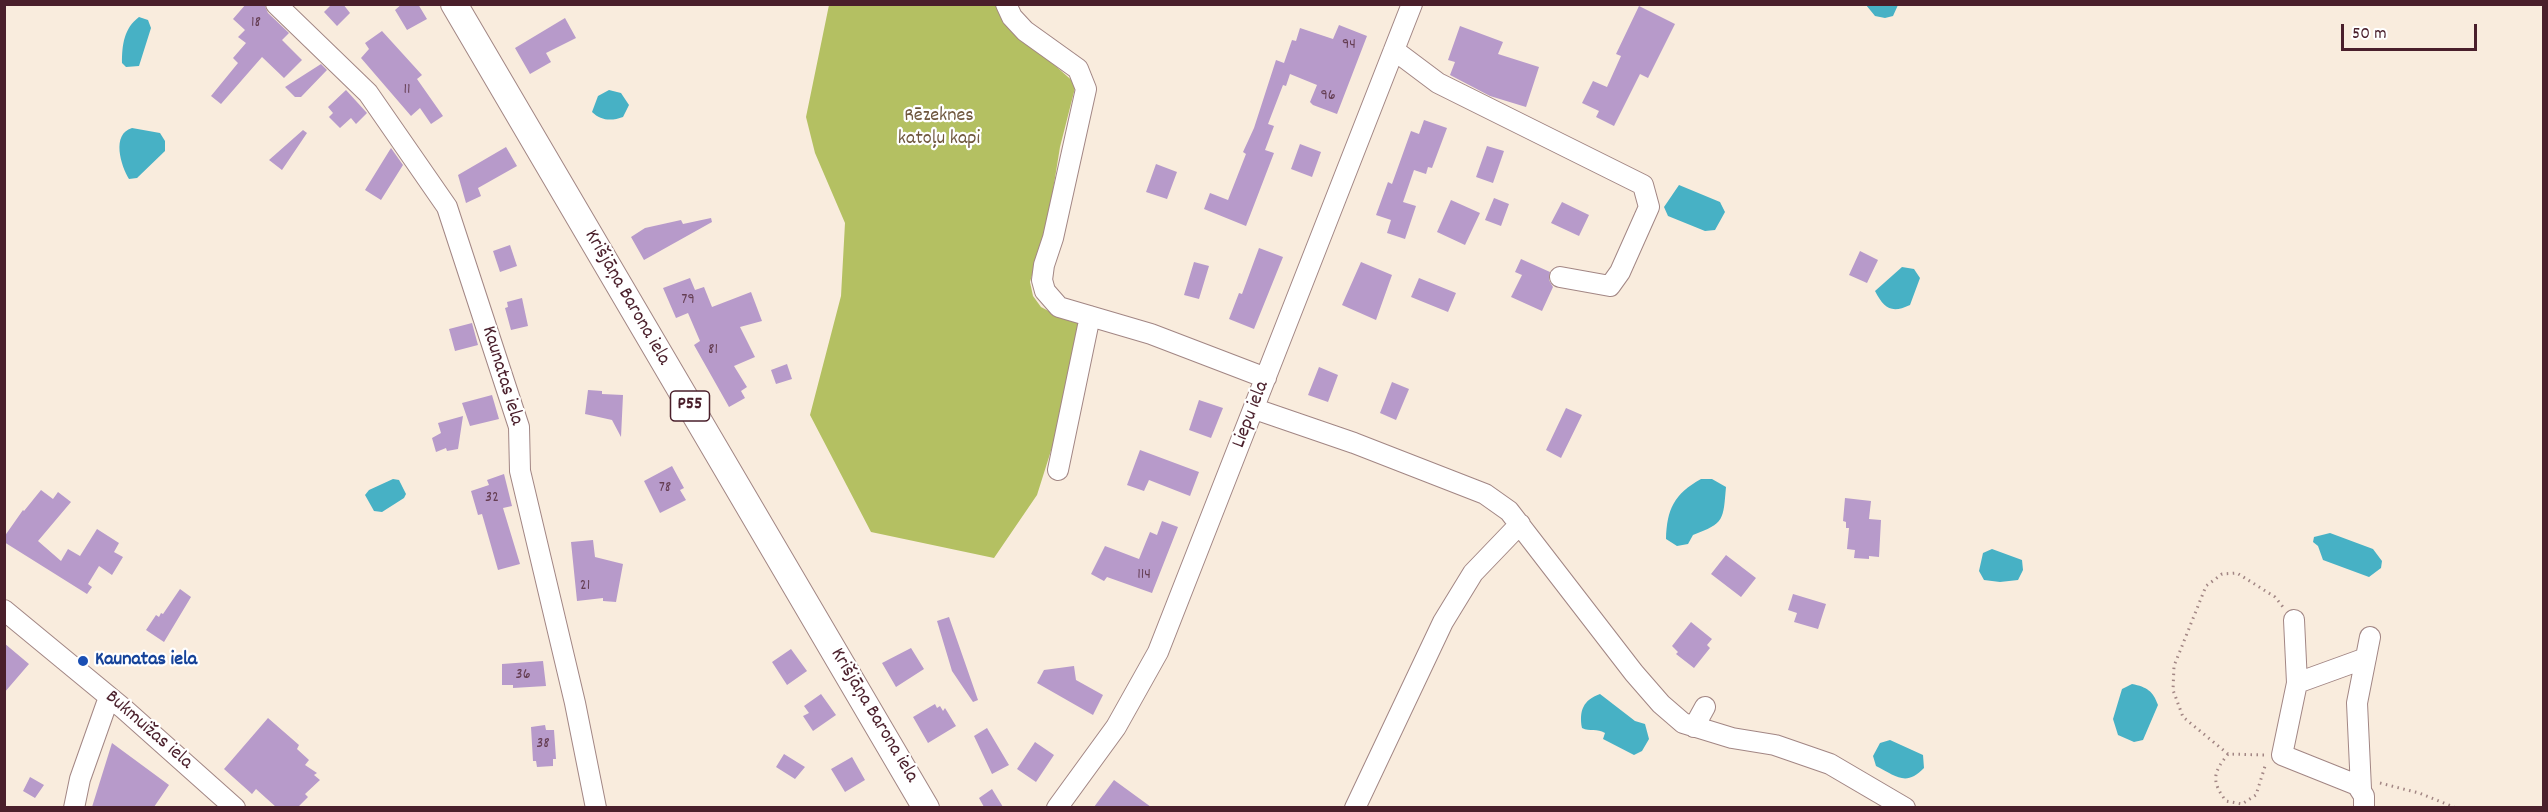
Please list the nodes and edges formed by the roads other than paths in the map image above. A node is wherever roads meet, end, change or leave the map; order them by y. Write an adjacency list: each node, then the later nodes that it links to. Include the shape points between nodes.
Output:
1 (276, 4): 23 (street, Kaunatas iela, via 368,93 447,207 519,427 520,471 576,703)
2 (454, 4): 24 (main road, Krišjāņa Barona iela / P55)
3 (1006, 4): 7 (street, via 1025,31 1078,69 1083,80 1084,99 1042,280 1045,291 1059,307)
4 (1412, 4): 5 (street, Liepu iela)
5 (1394, 50): 6 (street, via 1438,83 1643,185 1649,207 1610,286); 8 (street, Liepu iela)
6 (1560, 277)
7 (1090, 316): 8 (street, via 1151,334); 10 (street)
8 (1266, 378): 9 (street, Liepu iela)
9 (1255, 409): 11 (street, via 1354,442 1485,494); 25 (street, Liepu iela, via 1158,652 1116,727)
10 (1058, 470)
11 (1520, 524): 19 (street, via 1661,704 1683,723); 26 (street, via 1473,573 1443,621)
12 (4, 610): 17 (street, Bukmuižas iela)
13 (2294, 620): 16 (street)
14 (2370, 637): 15 (street)
15 (2366, 658): 16 (street); 20 (street, via 2357,703)
16 (2297, 683): 20 (street, via 2282,755 2357,785)
17 (109, 697): 21 (street); 22 (street, Bukmuižas iela)
18 (1705, 707): 19 (street)
19 (1694, 727): 27 (street, via 1775,745 1830,764)
20 (2363, 798)
21 (74, 807)
22 (235, 807)
23 (596, 807)
24 (926, 807)
25 (1057, 807)
26 (1355, 807)
27 (1905, 807)

